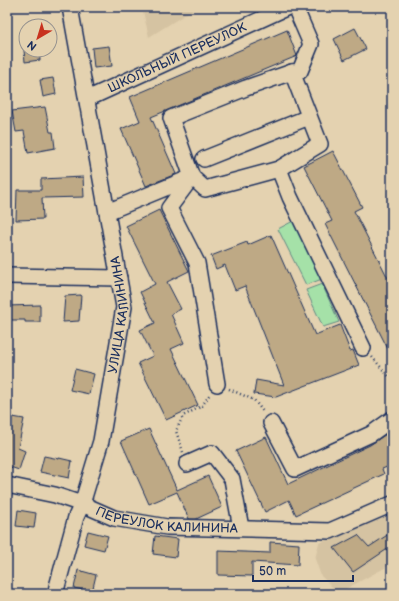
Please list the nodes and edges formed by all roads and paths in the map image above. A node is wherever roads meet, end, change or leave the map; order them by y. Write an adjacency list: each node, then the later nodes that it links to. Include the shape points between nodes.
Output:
1 (70, 7): 5 (street, УЛИЦА КАЛИНИНА)
2 (288, 7): 5 (street, ШКОЛЬНЫЙ ПЕРЕУЛОК)
3 (295, 7): 4 (street, via 311,44 300,71)
4 (292, 72): 6 (street); 9 (street, via 171,118)
5 (87, 99): 10 (street, УЛИЦА КАЛИНИНА)
6 (309, 116): 7 (street); 8 (street, via 320,144)
7 (204, 159)
8 (279, 169): 9 (street, via 205,189); 13 (street)
9 (192, 177): 10 (street); 15 (street, via 169,208 197,263)
10 (107, 212): 12 (street, УЛИЦА КАЛИНИНА)
11 (7, 276): 12 (street)
12 (119, 278): 20 (street, УЛИЦА КАЛИНИНА, via 123,314 101,442)
13 (363, 348): 14 (path)
14 (392, 380)
15 (217, 384): 17 (path, via 254,400); 18 (path, via 202,406 183,416 176,431)
16 (392, 419): 17 (street, via 371,434 295,469)
17 (271, 423)
18 (187, 464): 22 (street, via 212,453 232,479)
19 (7, 485): 20 (street, ПЕРЕУЛОК КАЛИНИНА, via 56,495)
20 (82, 504): 22 (street, ПЕРЕУЛОК КАЛИНИНА, via 114,518 167,527); 23 (street, УЛИЦА КАЛИНИНА, via 76,517)
21 (392, 504): 22 (street, ПЕРЕУЛОК КАЛИНИНА, via 330,530)
22 (240, 528)
23 (55, 594)

